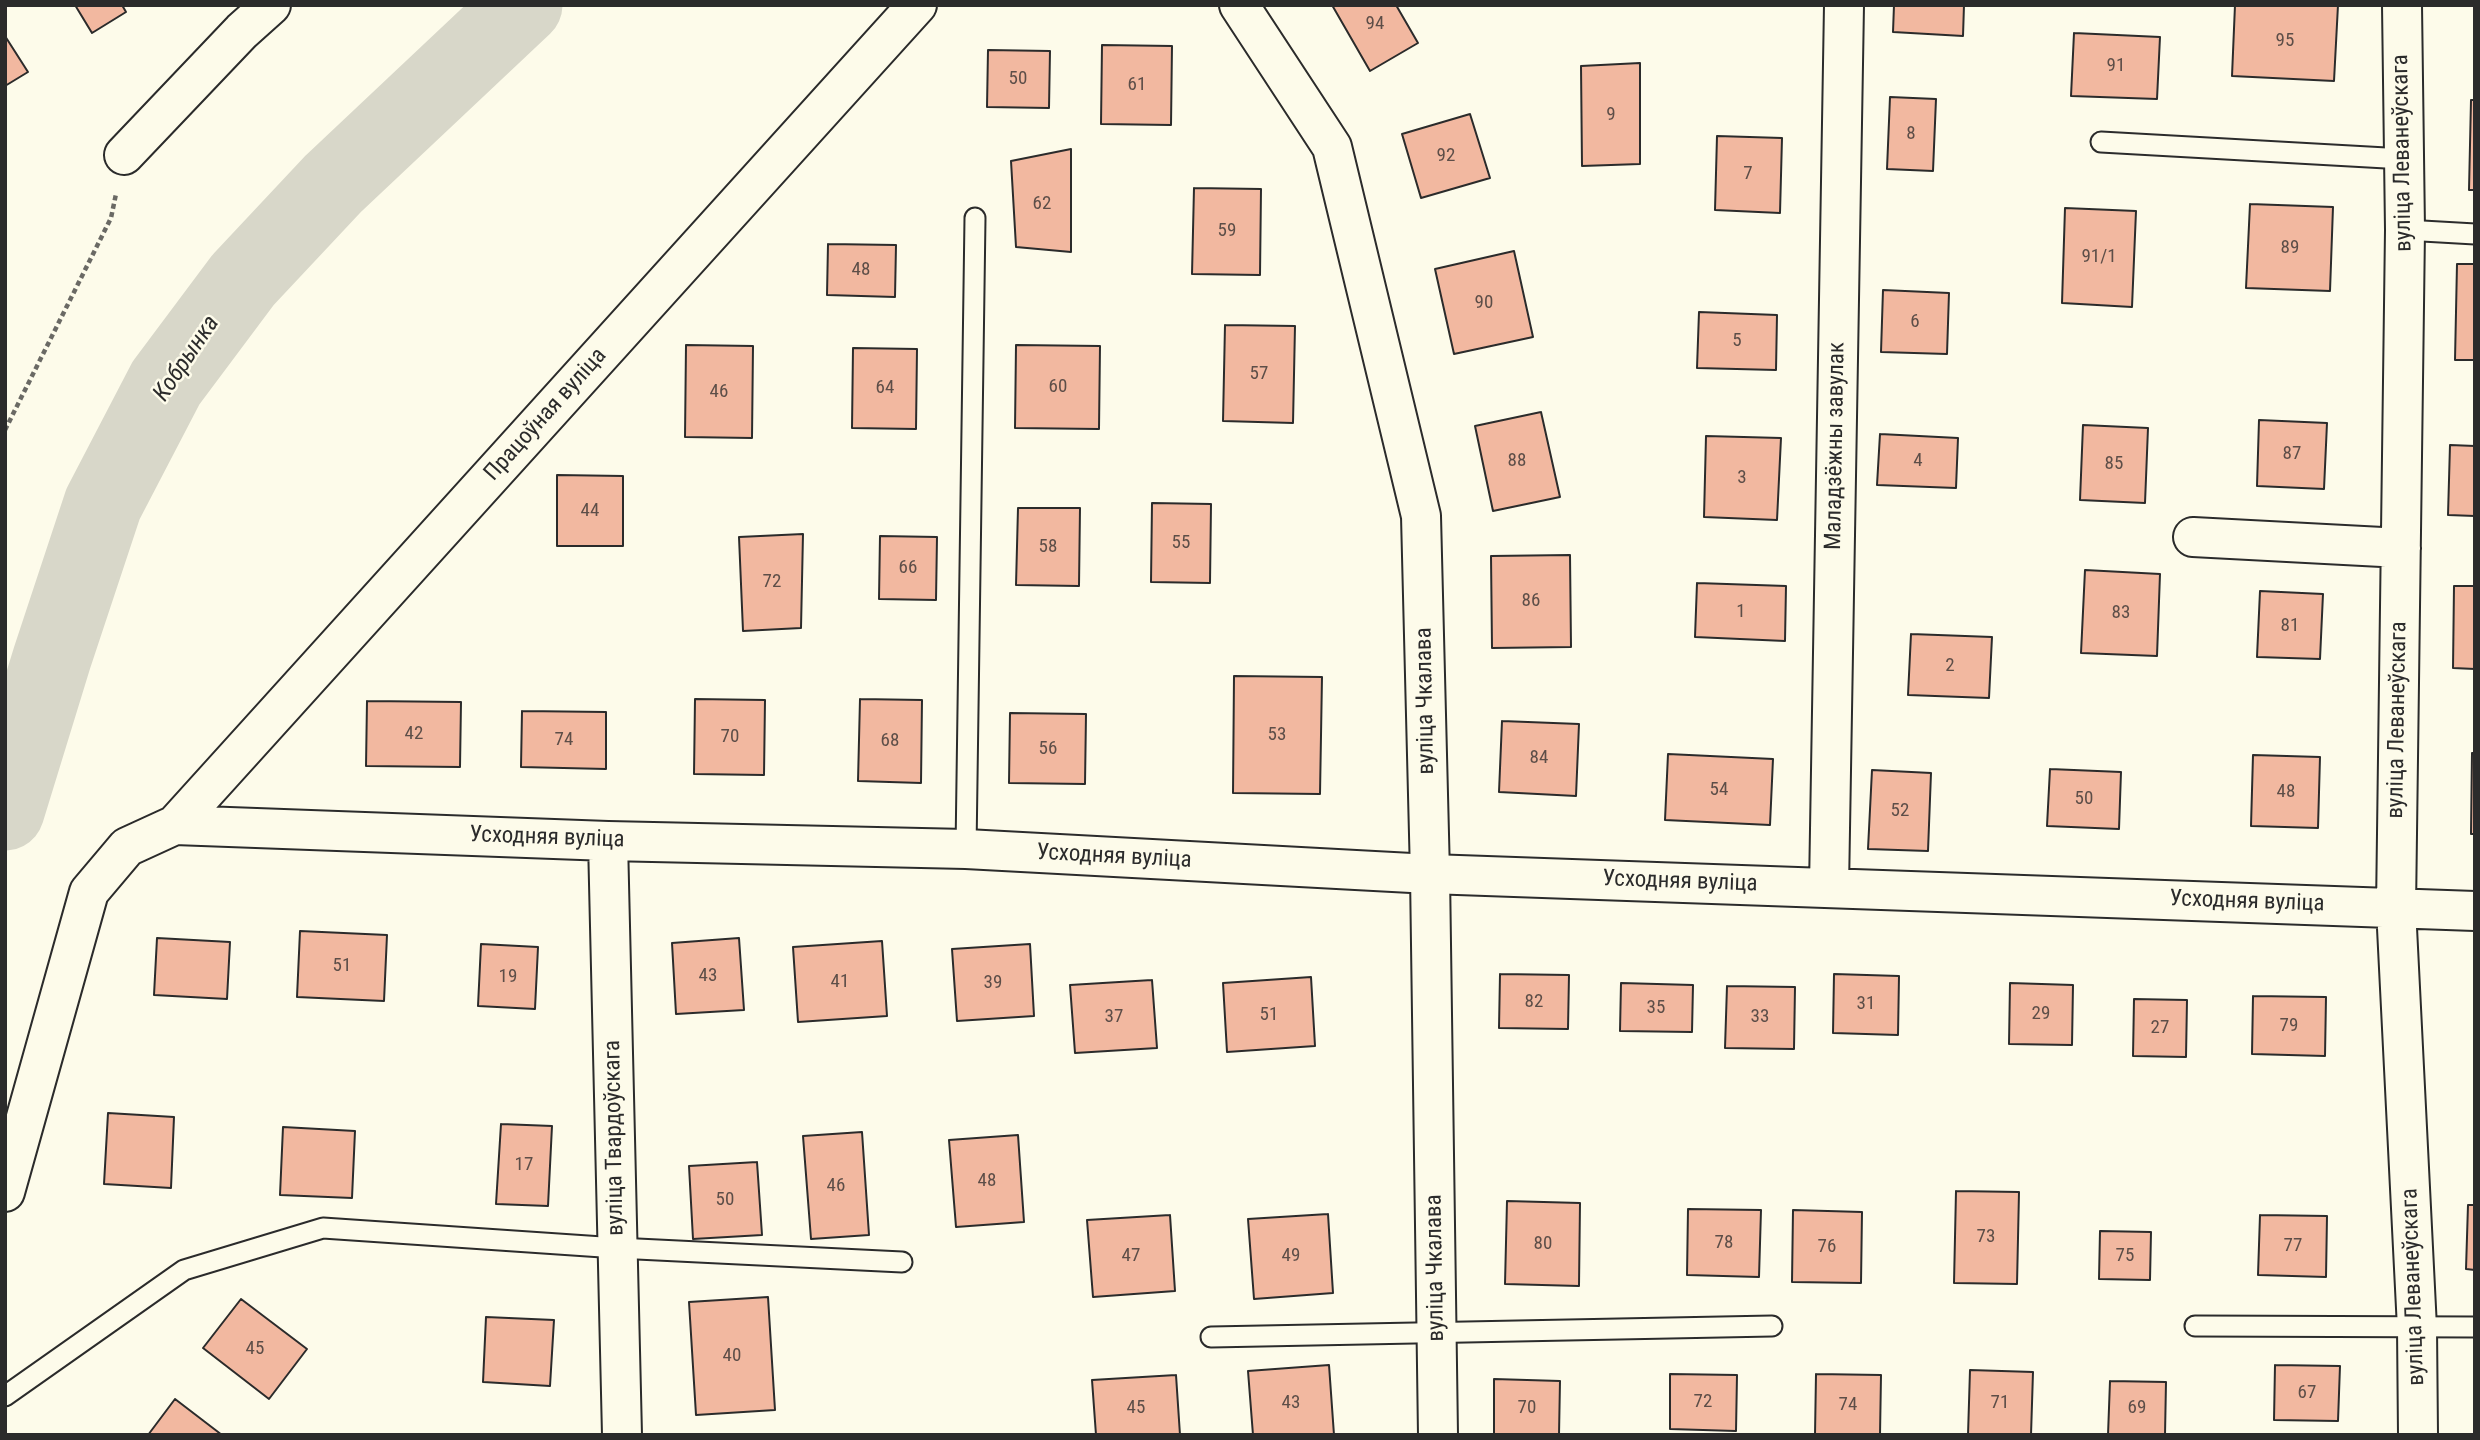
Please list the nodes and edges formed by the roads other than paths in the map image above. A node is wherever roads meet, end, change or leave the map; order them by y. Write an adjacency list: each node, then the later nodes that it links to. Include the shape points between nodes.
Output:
1 (271, 5): 6 (street)
2 (917, 5): 15 (street, Працоўная вуліца)
3 (1239, 5): 18 (street, вуліца Чкалава, via 1332,147 1421,516)
4 (1844, 5): 19 (street, Маладзёжны завулак)
5 (2402, 5): 9 (street, вуліца Леванеўскага)
6 (234, 18): 8 (street)
7 (2101, 142): 9 (lane)
8 (124, 155)
9 (2403, 159): 11 (street, вуліца Леванеўскага)
10 (975, 218): 17 (lane)
11 (2405, 230): 12 (lane); 14 (street, вуліца Леванеўскага)
12 (2475, 234)
13 (2193, 537): 14 (street)
14 (2400, 548): 20 (street, вуліца Леванеўскага)
15 (175, 825): 16 (street, Усходняя вуліца); 22 (street, Усходняя вуліца, via 127,848 89,892)
16 (608, 841): 17 (street, Усходняя вуліца); 23 (street, вуліца Твардоўскага)
17 (966, 849): 18 (street, Усходняя вуліца)
18 (1430, 874): 19 (street, Усходняя вуліца); 29 (street, вуліца Чкалава)
19 (1829, 888): 20 (street, Усходняя вуліца)
20 (2396, 908): 21 (street, Усходняя вуліца); 28 (street, вуліца Леванеўскага)
21 (2475, 911)
22 (5, 1192)
23 (617, 1248): 24 (lane); 31 (lane, via 323,1228 184,1270); 32 (street, вуліца Твардоўскага)
24 (902, 1262)
25 (1772, 1326): 29 (lane)
26 (2195, 1326): 28 (lane)
27 (2475, 1327): 28 (lane)
28 (2417, 1328): 34 (street, вуліца Леванеўскага)
29 (1437, 1333): 30 (lane); 33 (street, вуліца Чкалава)
30 (1211, 1338)
31 (5, 1396)
32 (622, 1435)
33 (1438, 1435)
34 (2418, 1435)

